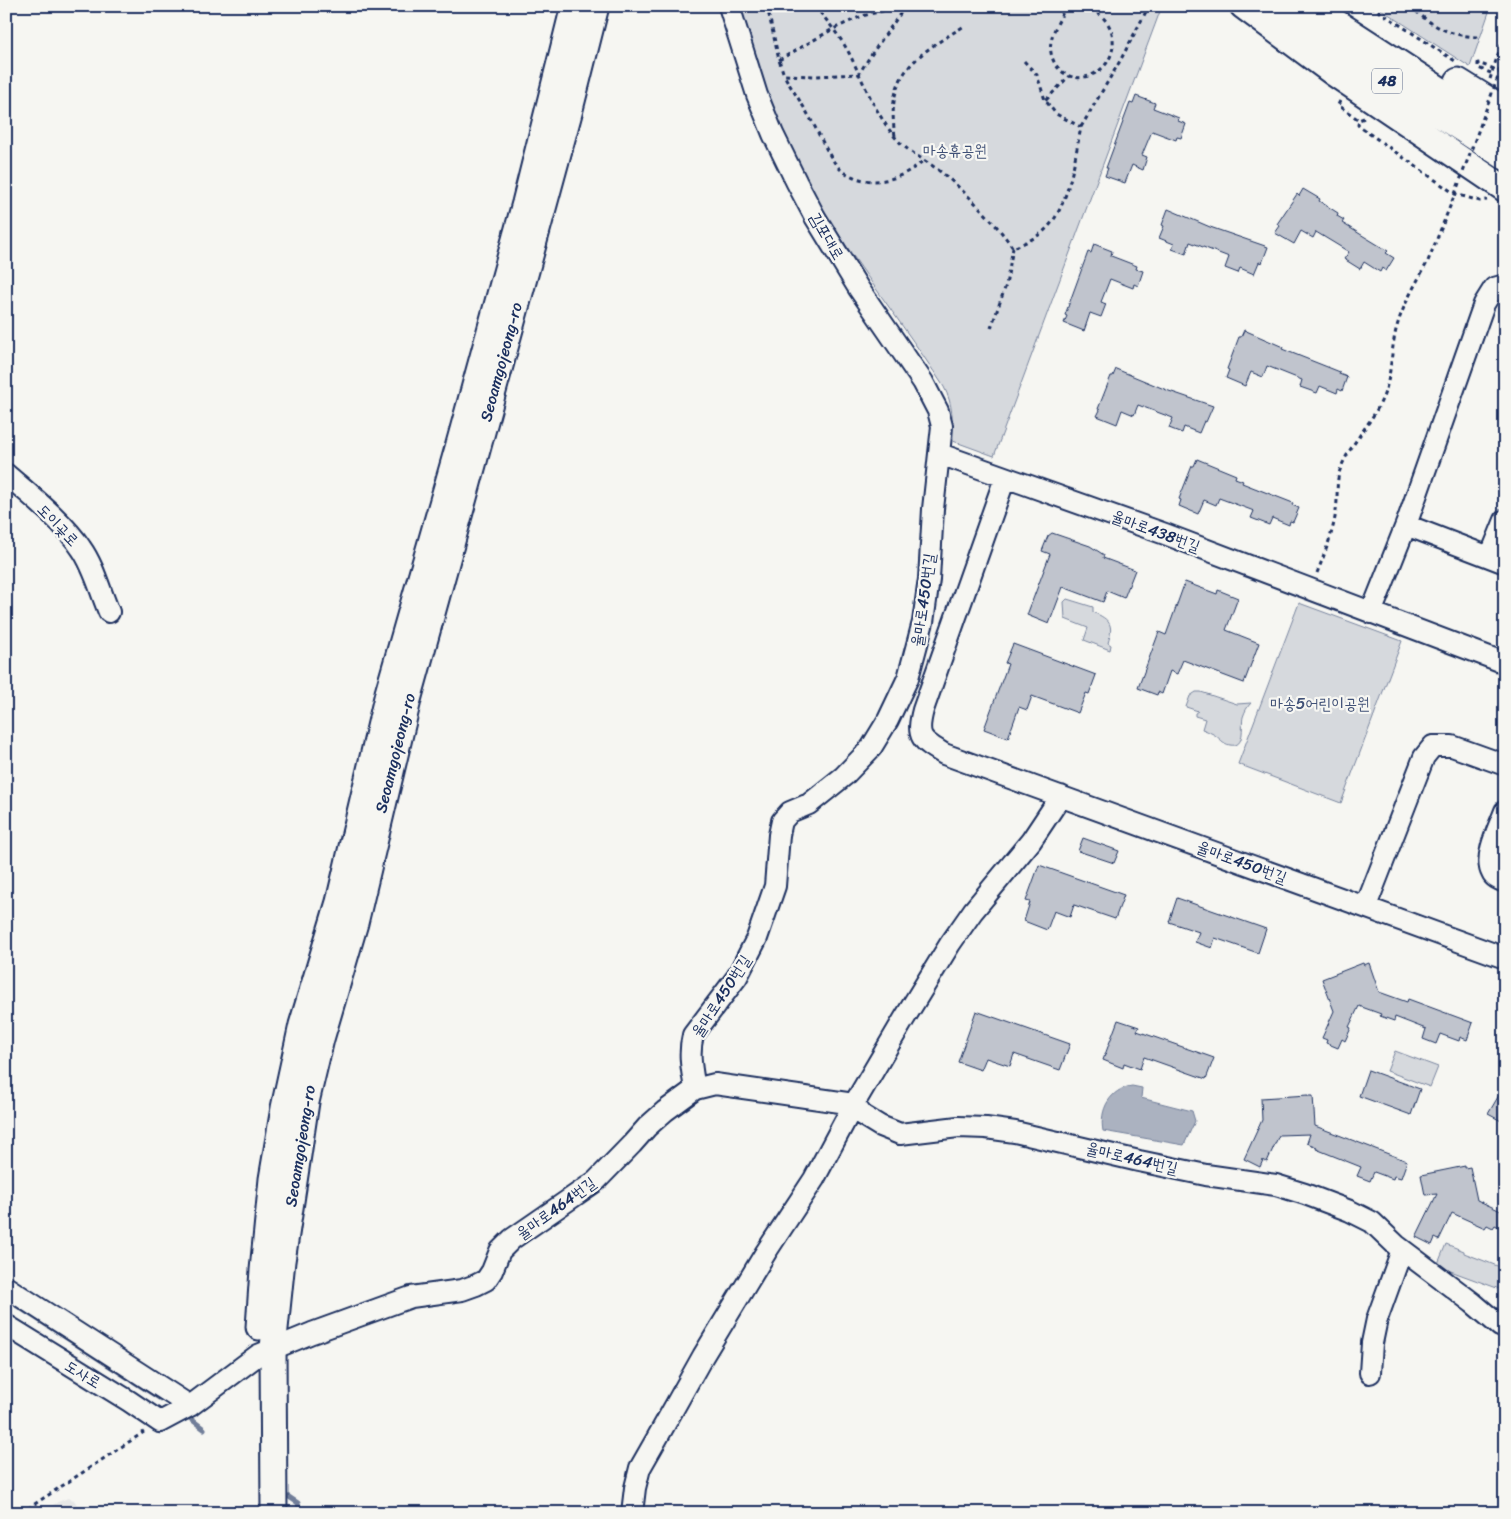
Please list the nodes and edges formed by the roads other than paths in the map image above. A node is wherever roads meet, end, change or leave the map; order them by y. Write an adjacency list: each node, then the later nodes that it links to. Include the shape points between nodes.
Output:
1 (574, 6): 33 (main road, Seoamgojeong-ro, via 525,203 388,693 339,902 302,1025 272,1179 263,1270)
2 (596, 6): 33 (main road, Seoamgojeong-ro, via 408,700 354,923 321,1039 306,1102)
3 (729, 6): 12 (street, 김포대로, via 757,95 797,183 843,264 923,382 935,405 942,426)
4 (1311, 6): 8 (main road, 48)
5 (1342, 6): 7 (main road)
6 (1249, 7): 9 (main road, 48, via 1354,60); 10 (main road)
7 (1505, 110)
8 (1505, 132)
9 (1505, 157)
10 (1494, 192)
11 (1505, 286): 16 (street, via 1494,288 1484,304)
12 (940, 454): 14 (street, 율마로438번길); 27 (street, 율마로450번길, via 929,579 908,678 871,748 844,776 808,804 790,812 782,821 775,886 758,938 737,977 693,1035 690,1063)
13 (6, 474): 18 (street, 도이곶로, via 81,547)
14 (1005, 478): 19 (street, 율마로438번길, via 1165,534); 22 (street, 율마로450번길, via 918,728 925,743 944,754)
15 (1505, 520): 17 (street)
16 (1406, 524): 17 (street); 19 (street)
17 (1498, 560)
18 (109, 612)
19 (1371, 613): 20 (street, 율마로438번길)
20 (1505, 663)
21 (1505, 765): 25 (street, via 1452,746 1433,746 1424,757)
22 (1061, 796): 25 (street, 율마로450번길); 28 (street, via 1031,841 950,944)
23 (1505, 811): 24 (street, via 1488,864 1492,876)
24 (1505, 882)
25 (1366, 906): 26 (street, 율마로450번길)
26 (1505, 958)
27 (695, 1088): 28 (street, via 715,1084); 33 (street, 율마로464번길, via 647,1127 596,1181 512,1239 500,1251 486,1280 462,1290 411,1297)
28 (854, 1104): 29 (street, 율마로464번길, via 862,1115 900,1134 986,1128 1139,1161 1276,1185 1372,1222); 38 (street, via 814,1178 712,1340 640,1468)
29 (1402, 1250): 32 (street, 율마로464번길); 34 (street, via 1377,1319)
30 (6, 1287): 35 (street)
31 (6, 1326): 35 (street, 도사로, via 160,1422)
32 (1505, 1328)
33 (266, 1351): 35 (street); 36 (main road, Seoamgojeong-ro); 37 (main road, Seoamgojeong-ro)
34 (1370, 1373)
35 (190, 1406)
36 (258, 1513)
37 (274, 1513)
38 (632, 1513)

